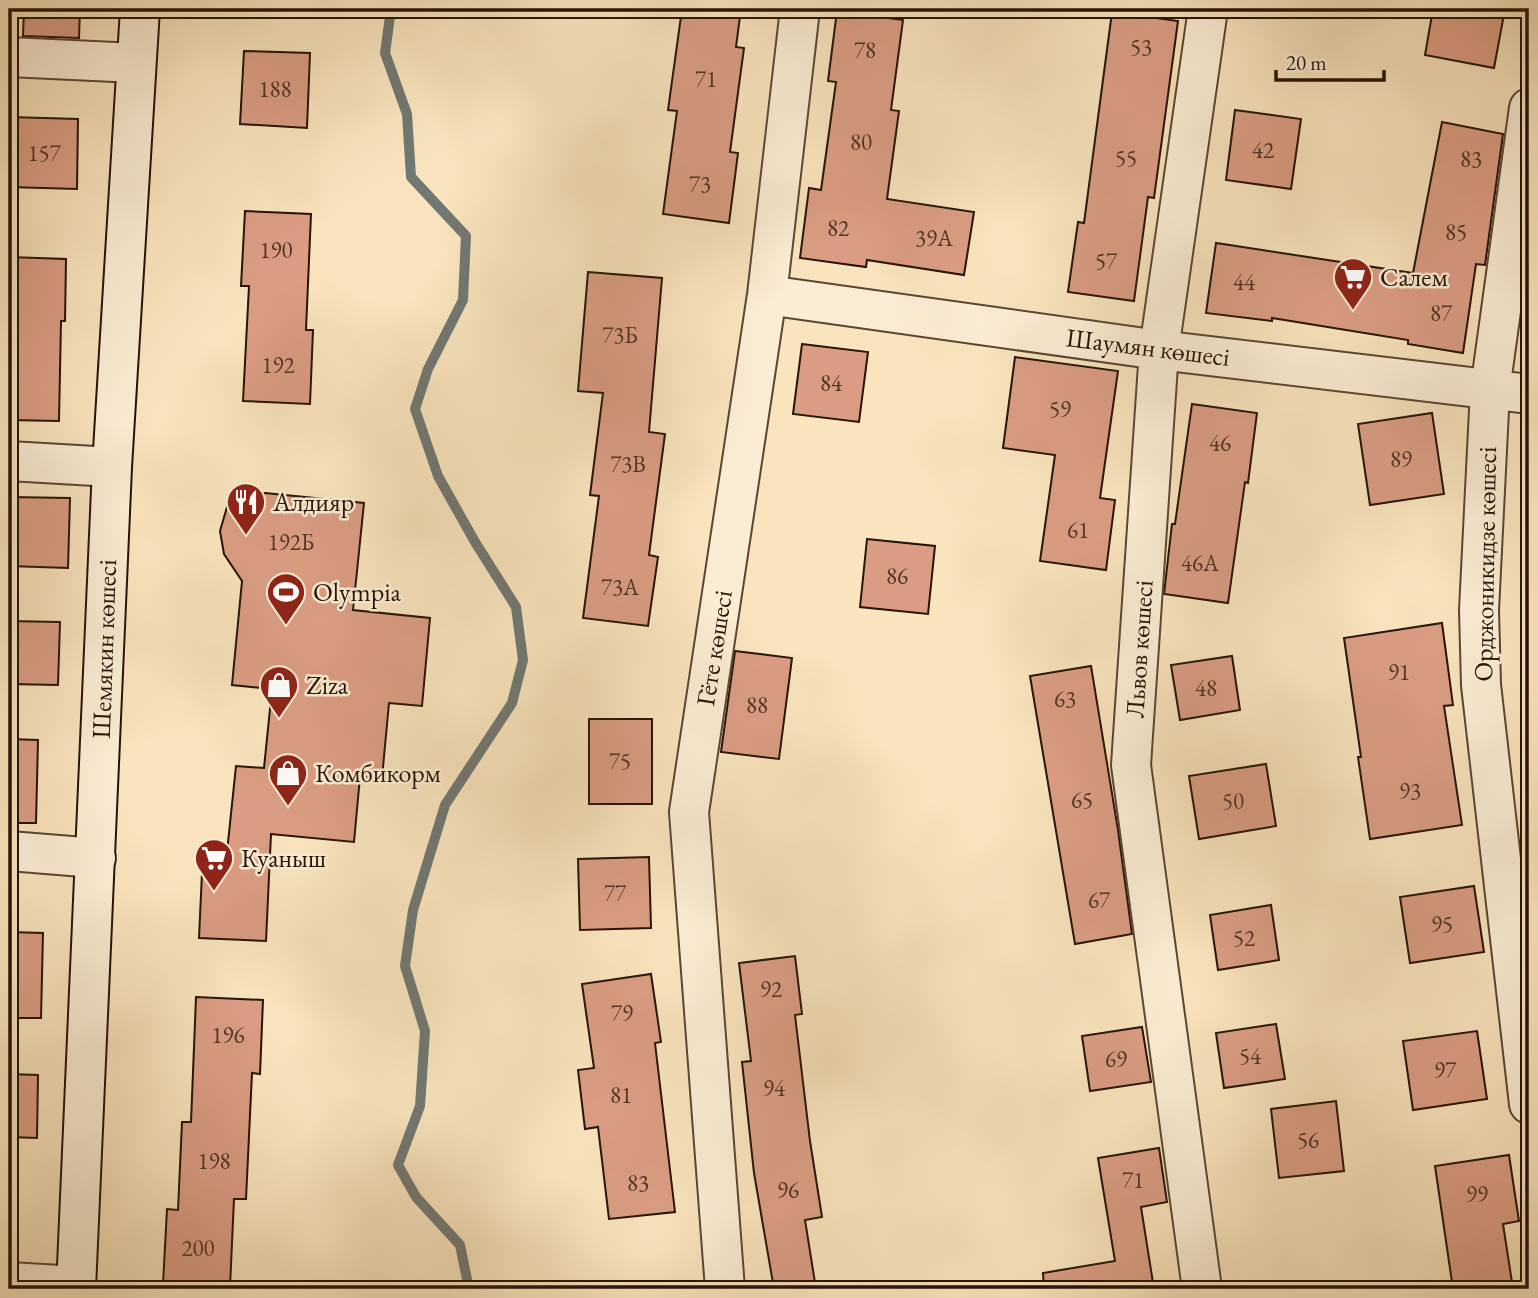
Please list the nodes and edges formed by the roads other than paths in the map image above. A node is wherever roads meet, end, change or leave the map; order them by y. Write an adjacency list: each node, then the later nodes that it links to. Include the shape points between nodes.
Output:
1 (140, 9): 5 (street, Шемякин көшесі)
2 (800, 9): 7 (street, Гёте көшесі)
3 (1208, 9): 8 (street, Львов көшесі)
4 (9, 57): 5 (street)
5 (136, 63): 12 (street, Шемякин көшесі)
6 (1529, 108): 9 (street, Орджоникидзе көшесі)
7 (767, 295): 8 (street, Шаумян көшесі); 18 (street, Гёте көшесі, via 689,812)
8 (1159, 350): 9 (street, Шаумян көшесі); 19 (street, Львов көшесі, via 1132,765)
9 (1490, 390): 10 (street, Шаумян көшесі); 15 (street, Орджоникидзе көшесі, via 1479,610 1481,685)
10 (1529, 394)
11 (9, 461): 12 (street)
12 (111, 467): 14 (street, Шемякин көшесі)
13 (9, 851): 14 (street)
14 (96, 858): 17 (street, Шемякин көшесі)
15 (1529, 1104)
16 (9, 1282): 17 (street)
17 (77, 1288)
18 (725, 1289)
19 (1202, 1289)

